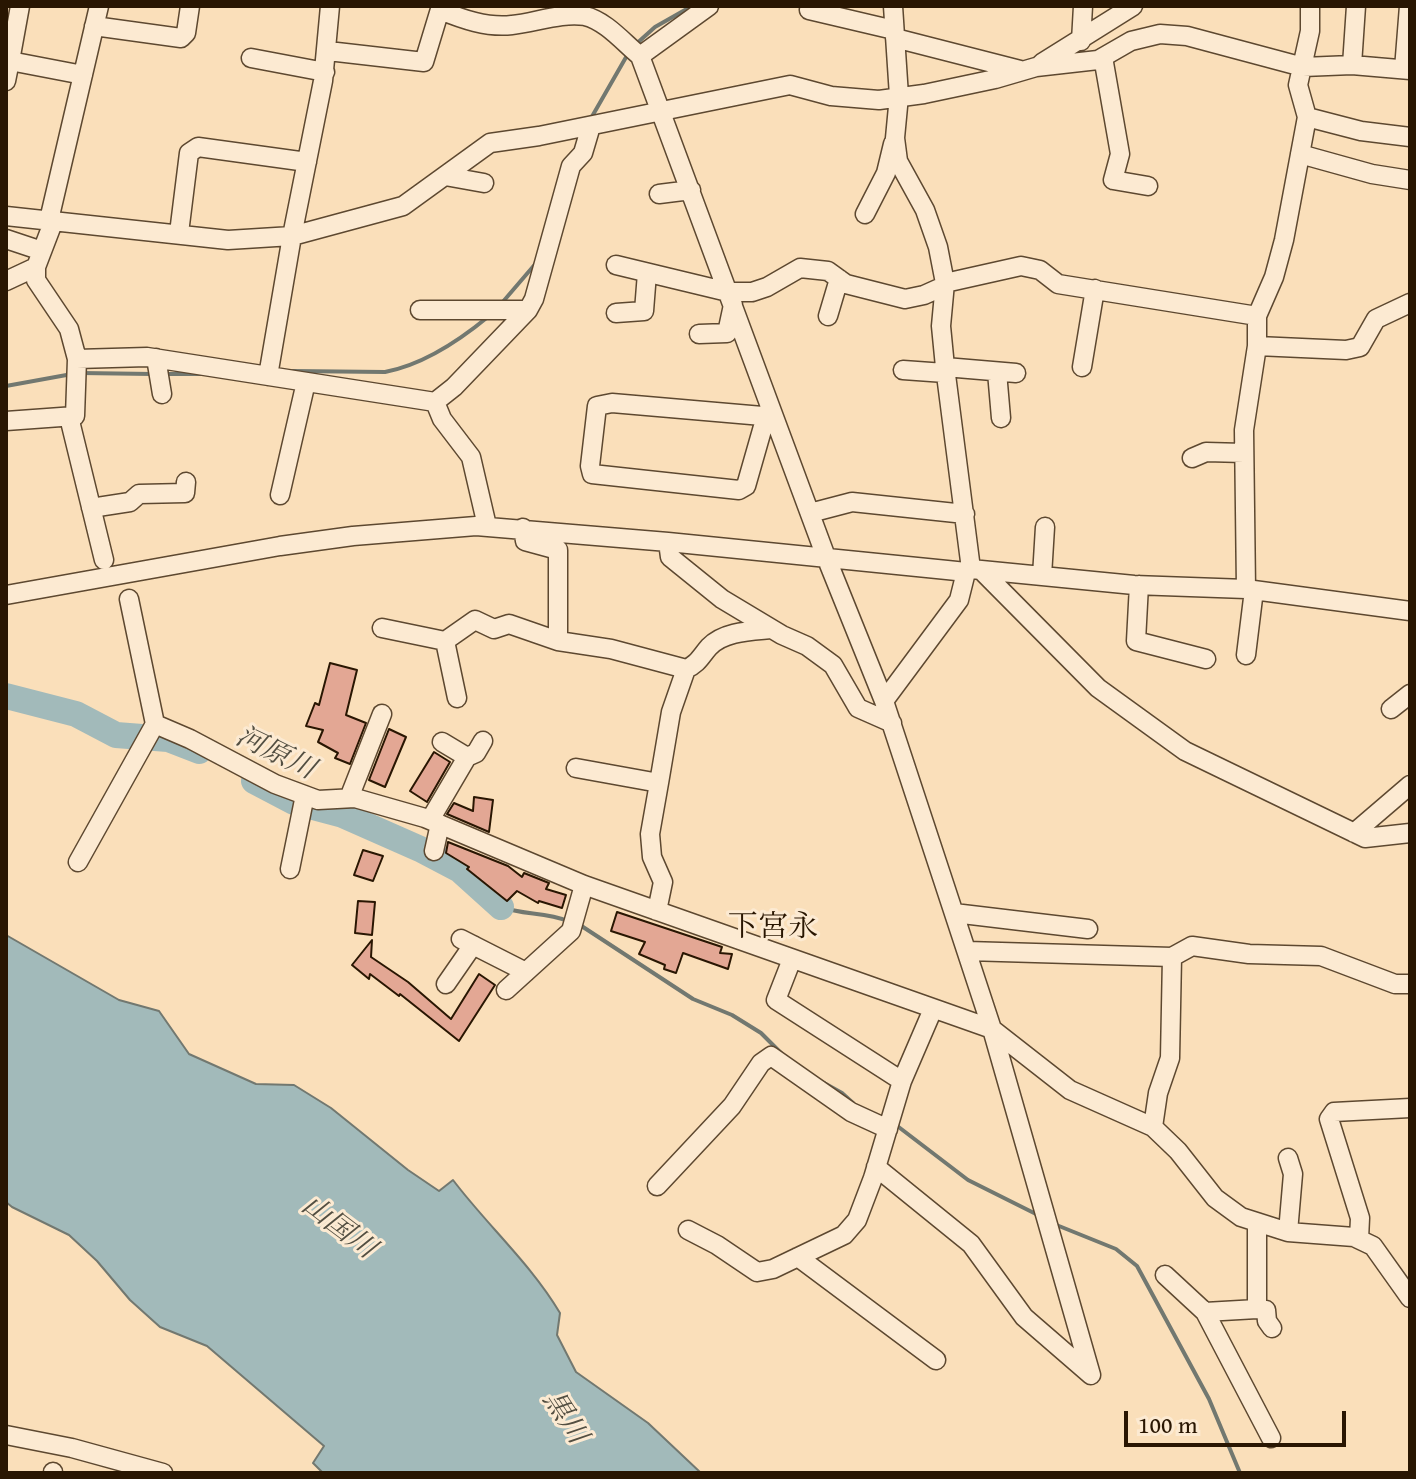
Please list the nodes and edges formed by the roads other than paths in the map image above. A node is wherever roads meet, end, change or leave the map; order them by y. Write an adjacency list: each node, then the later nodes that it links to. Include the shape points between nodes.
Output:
1 (20, 6): 22 (street)
2 (99, 6): 15 (street)
3 (190, 6): 15 (street, via 181,38)
4 (330, 6): 18 (street)
5 (709, 6): 19 (street)
6 (893, 6): 16 (street)
7 (1083, 6): 17 (street)
8 (1133, 6): 17 (street)
9 (1310, 6): 24 (street)
10 (1356, 6): 23 (street)
11 (1409, 6): 26 (street)
12 (440, 8): 14 (street, via 475,22 508,26); 18 (street, via 424,62)
13 (809, 10): 16 (street)
14 (569, 11): 19 (street, via 601,23)
15 (94, 26): 28 (street)
16 (894, 34): 25 (street); 30 (street)
17 (1081, 41): 25 (street)
18 (328, 51): 27 (street)
19 (640, 56): 31 (street)
20 (1103, 57): 24 (street, via 1131,41 1160,34 1187,36); 25 (street); 41 (street, via 1120,154 1113,180)
21 (251, 58): 27 (street)
22 (10, 61): 28 (street); 29 (street)
23 (1352, 65): 24 (street); 26 (street)
24 (1303, 67): 32 (street, via 1298,85)
25 (1029, 69): 30 (street)
26 (1407, 69)
27 (325, 72): 37 (street)
28 (83, 75): 46 (street)
29 (6, 81)
30 (899, 96): 31 (street, via 831,96 790,85); 35 (street)
31 (662, 110): 33 (street); 42 (street)
32 (1307, 117): 34 (street); 36 (street)
33 (591, 126): 38 (street, via 490,143); 60 (street, via 583,153 571,166)
34 (1410, 137)
35 (895, 138): 44 (street, via 886,173); 55 (street, via 898,161 938,247)
36 (1300, 154): 39 (street); 63 (street, via 1284,240)
37 (307, 162): 47 (street, via 198,147 189,153); 48 (street)
38 (445, 176): 40 (street); 48 (street, via 403,206)
39 (1410, 180)
40 (484, 183)
41 (1148, 186)
42 (691, 190): 43 (street); 57 (street)
43 (659, 194)
44 (865, 214)
45 (6, 216): 46 (street)
46 (52, 220): 47 (street); 50 (street)
47 (179, 233): 48 (street, via 228,240)
48 (292, 236): 71 (street)
49 (6, 239): 50 (street)
50 (39, 259): 54 (street); 67 (street, via 36,280 69,329)
51 (616, 265): 52 (street)
52 (647, 273): 57 (street); 61 (street, via 644,311)
53 (839, 279): 55 (street, via 905,299); 57 (street, via 828,271 800,268 767,287); 62 (street)
54 (6, 281)
55 (944, 285): 56 (street, via 1021,266 1040,270 1058,284); 70 (street)
56 (1095, 289): 63 (street); 68 (street)
57 (731, 298): 64 (street, via 727,333); 75 (street)
58 (1410, 303): 65 (street, via 1376,319 1360,347)
59 (420, 310): 60 (street)
60 (528, 310): 74 (street)
61 (616, 313)
62 (828, 316)
63 (1257, 316): 65 (street)
64 (699, 334)
65 (1257, 346): 79 (street)
66 (156, 358): 67 (street); 71 (street); 73 (street)
67 (77, 359): 76 (street, via 75,416)
68 (1082, 367)
69 (903, 370): 70 (street)
70 (945, 370): 77 (street, via 1007,372); 85 (street)
71 (268, 376): 72 (street)
72 (306, 382): 74 (street); 82 (street)
73 (162, 394)
74 (435, 402): 86 (street, via 471,457)
75 (770, 416): 75 (street, via 597,406 592,474 739,490 746,486); 84 (street)
76 (69, 417): 78 (street); 83 (street)
77 (1001, 418)
78 (6, 421)
79 (1244, 453): 80 (street, via 1206,452); 95 (street)
80 (1192, 458)
81 (186, 482): 83 (street, via 185,493 139,494 130,502)
82 (280, 495)
83 (91, 508): 91 (street)
84 (810, 513): 85 (street, via 852,502); 90 (street)
85 (965, 514): 92 (street)
86 (487, 526): 88 (street); 96 (street, via 280,546)
87 (1045, 527): 93 (street)
88 (523, 528): 89 (street); 102 (street, via 525,541 558,550)
89 (668, 542): 90 (street); 100 (street, via 670,557 722,599)
90 (826, 557): 92 (street); 108 (street)
91 (104, 560)
92 (972, 570): 93 (street); 108 (street, via 959,600); 122 (street, via 1098,688 1185,751)
93 (1042, 576): 94 (street)
94 (1139, 585): 95 (street); 104 (street, via 1136,641)
95 (1250, 590): 98 (street); 103 (street)
96 (6, 595)
97 (129, 599): 112 (street)
98 (1410, 611)
99 (382, 628): 101 (street)
100 (772, 629): 105 (street, via 721,638); 111 (street, via 833,665 858,708)
101 (445, 641): 102 (street, via 475,620 494,629 509,624); 107 (street)
102 (558, 641): 105 (street)
103 (1246, 655)
104 (1206, 659)
105 (686, 669): 117 (street, via 671,712)
106 (1410, 694): 109 (street)
107 (457, 698)
108 (884, 701): 111 (street)
109 (1391, 709)
110 (382, 714): 120 (street)
111 (892, 723): 129 (street)
112 (155, 724): 119 (street); 125 (street)
113 (483, 741): 115 (street)
114 (442, 742): 115 (street)
115 (467, 757): 121 (street)
116 (576, 768): 117 (street)
117 (659, 783): 128 (street, via 650,834 652,857 663,882)
118 (1410, 785): 122 (street)
119 (305, 795): 120 (street, via 318,800); 126 (street)
120 (349, 798): 121 (street)
121 (435, 822): 124 (street); 127 (street)
122 (1354, 833): 123 (street, via 1365,838)
123 (1410, 833)
124 (434, 851)
125 (78, 862)
126 (290, 869)
127 (584, 885): 128 (street); 134 (street, via 571,931)
128 (657, 911): 133 (street)
129 (954, 913): 130 (street); 131 (street)
130 (1088, 929)
131 (967, 951): 132 (street); 139 (street)
132 (1172, 957): 136 (street, via 1192,946 1321,956 1395,984); 142 (street, via 1170,1058)
133 (792, 959): 138 (street); 140 (street, via 776,1000)
134 (526, 972): 135 (street, via 467,942); 137 (street)
135 (446, 984)
136 (1410, 984)
137 (506, 990)
138 (933, 1009): 139 (street); 140 (street)
139 (992, 1029): 142 (street, via 1070,1090); 145 (street, via 1091,1375 1024,1317 971,1244)
140 (902, 1081): 143 (street)
141 (1410, 1108): 150 (street, via 1334,1112 1329,1119 1360,1218)
142 (1153, 1127): 147 (street, via 1215,1198)
143 (888, 1129): 145 (street); 146 (street, via 851,1112 771,1056)
144 (1288, 1158): 149 (street, via 1293,1174)
145 (876, 1167): 151 (street, via 851,1228)
146 (657, 1186)
147 (1257, 1222): 149 (street); 154 (street)
148 (688, 1230): 151 (street, via 757,1272)
149 (1288, 1232): 150 (street)
150 (1359, 1239): 153 (street, via 1373,1246)
151 (798, 1257): 157 (street)
152 (1165, 1275): 155 (street)
153 (1410, 1298)
154 (1257, 1309): 155 (street); 156 (street, via 1266,1310)
155 (1205, 1312): 159 (street)
156 (1272, 1328)
157 (936, 1360)
158 (6, 1435): 160 (street)
159 (1271, 1438)
160 (163, 1473)

